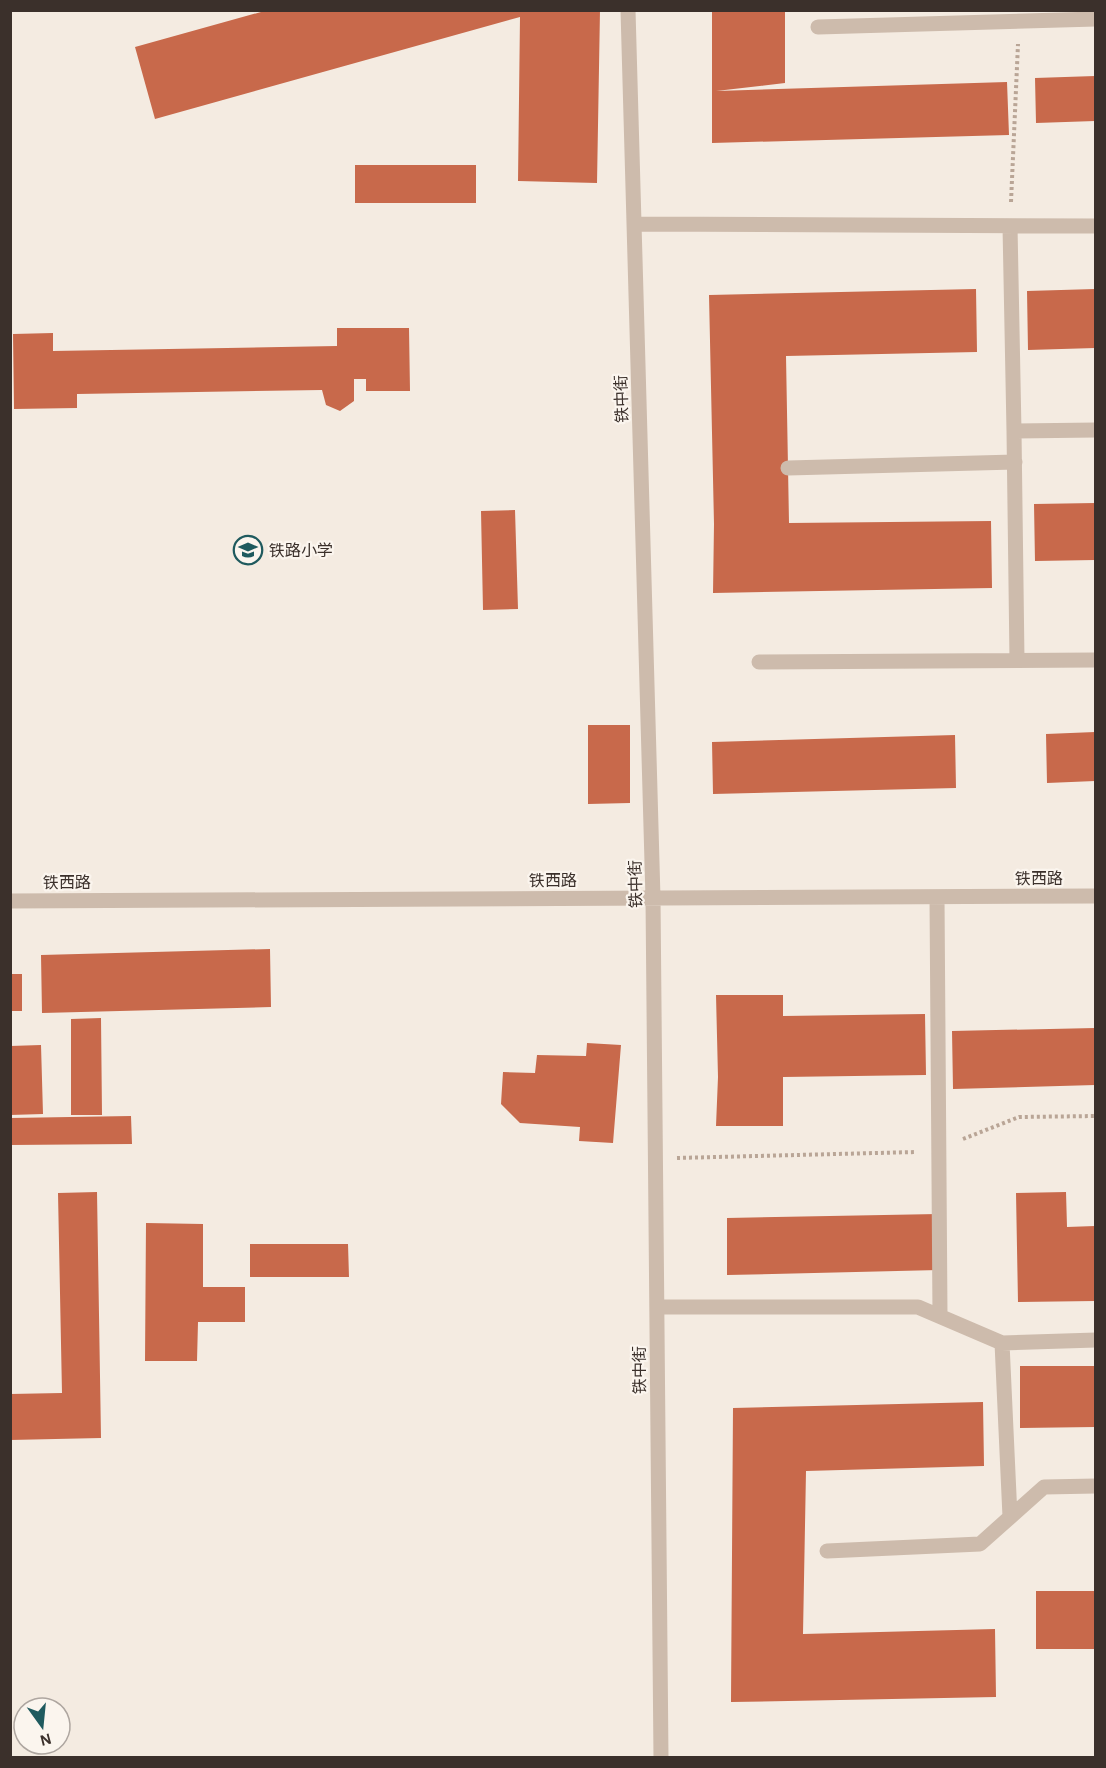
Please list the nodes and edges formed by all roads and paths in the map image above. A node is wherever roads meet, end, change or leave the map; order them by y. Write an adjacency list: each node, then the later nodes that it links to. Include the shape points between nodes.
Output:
1 (628, 10): 5 (street, 铁中街)
2 (1095, 19): 3 (street)
3 (1018, 21): 4 (street); 6 (path)
4 (818, 27)
5 (634, 224): 6 (street); 17 (street, 铁中街)
6 (1010, 226): 7 (street); 9 (street)
7 (1095, 226)
8 (1095, 430): 9 (street)
9 (1014, 431): 10 (street)
10 (1015, 462): 11 (street); 12 (street)
11 (788, 468)
12 (1017, 660): 13 (street); 14 (street)
13 (1095, 660)
14 (759, 662)
15 (1095, 896): 16 (street, 铁西路)
16 (937, 897): 17 (street, 铁西路); 24 (street)
17 (653, 898): 18 (street, 铁西路); 22 (street, 铁中街)
18 (10, 901)
19 (1095, 1116): 20 (path, via 1019,1117)
20 (953, 1143)
21 (919, 1152): 22 (path)
22 (656, 1158): 23 (street, 铁中街)
23 (657, 1307): 24 (street, via 918,1307); 30 (street, 铁中街)
24 (940, 1316): 26 (street)
25 (1095, 1340): 26 (street)
26 (1002, 1343): 28 (street)
27 (1095, 1486): 28 (street, via 1044,1486)
28 (1010, 1517): 29 (street, via 980,1544)
29 (827, 1551)
30 (661, 1758)

